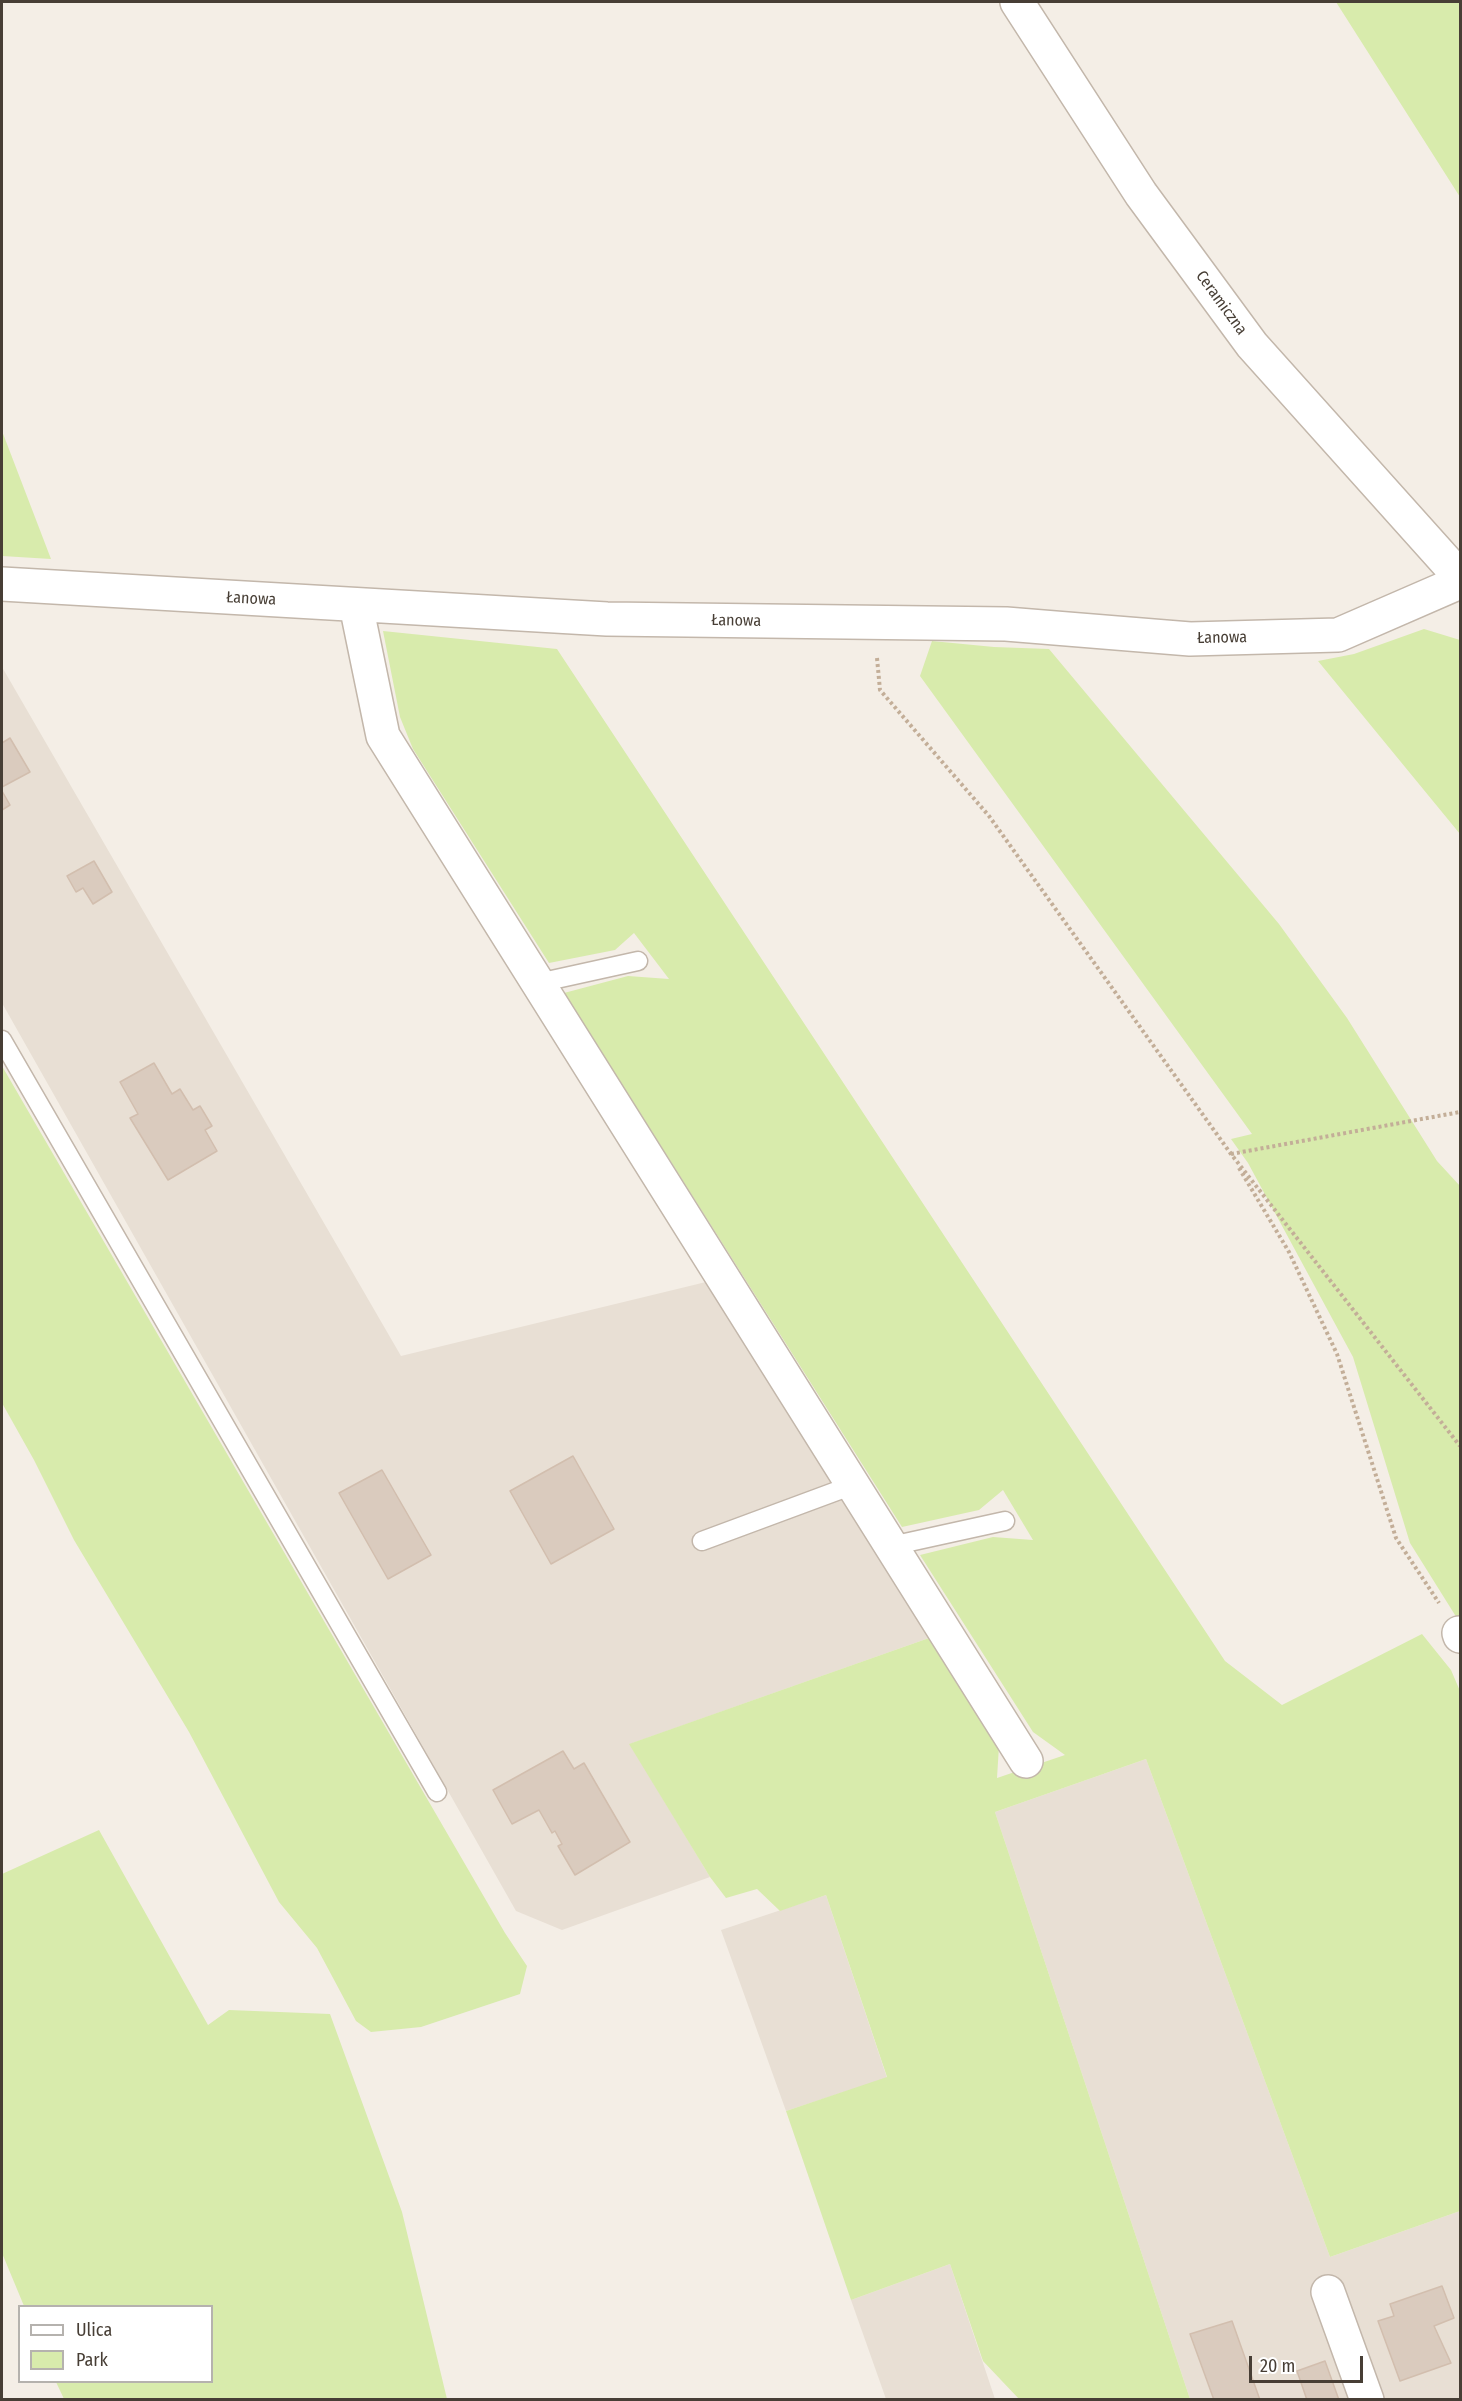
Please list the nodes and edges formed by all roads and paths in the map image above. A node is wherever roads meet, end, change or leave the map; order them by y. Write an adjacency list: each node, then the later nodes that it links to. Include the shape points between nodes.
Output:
1 (1017, 2): 2 (street, Ceramiczna, via 1142,194 1252,345)
2 (1461, 577)
3 (1461, 582): 6 (street, Łanowa, via 1338,635 1190,639 1006,624)
4 (2, 584): 5 (street, Łanowa)
5 (356, 605): 6 (street, Łanowa, via 607,619); 8 (street, via 383,736)
6 (884, 622): 11 (path, via 877,653 880,690 989,816)
7 (638, 961): 8 (lane)
8 (538, 983): 13 (street)
9 (2, 1040): 19 (lane)
10 (1461, 1112): 11 (path)
11 (1231, 1154): 12 (path); 17 (path, via 1289,1252 1337,1354 1396,1538)
12 (1461, 1446)
13 (853, 1485): 15 (lane); 16 (street)
14 (1005, 1521): 16 (lane)
15 (702, 1541)
16 (891, 1546): 18 (street)
17 (1460, 1634)
18 (1026, 1761)
19 (437, 1792)
20 (1328, 2292): 21 (street)
21 (1367, 2400)

